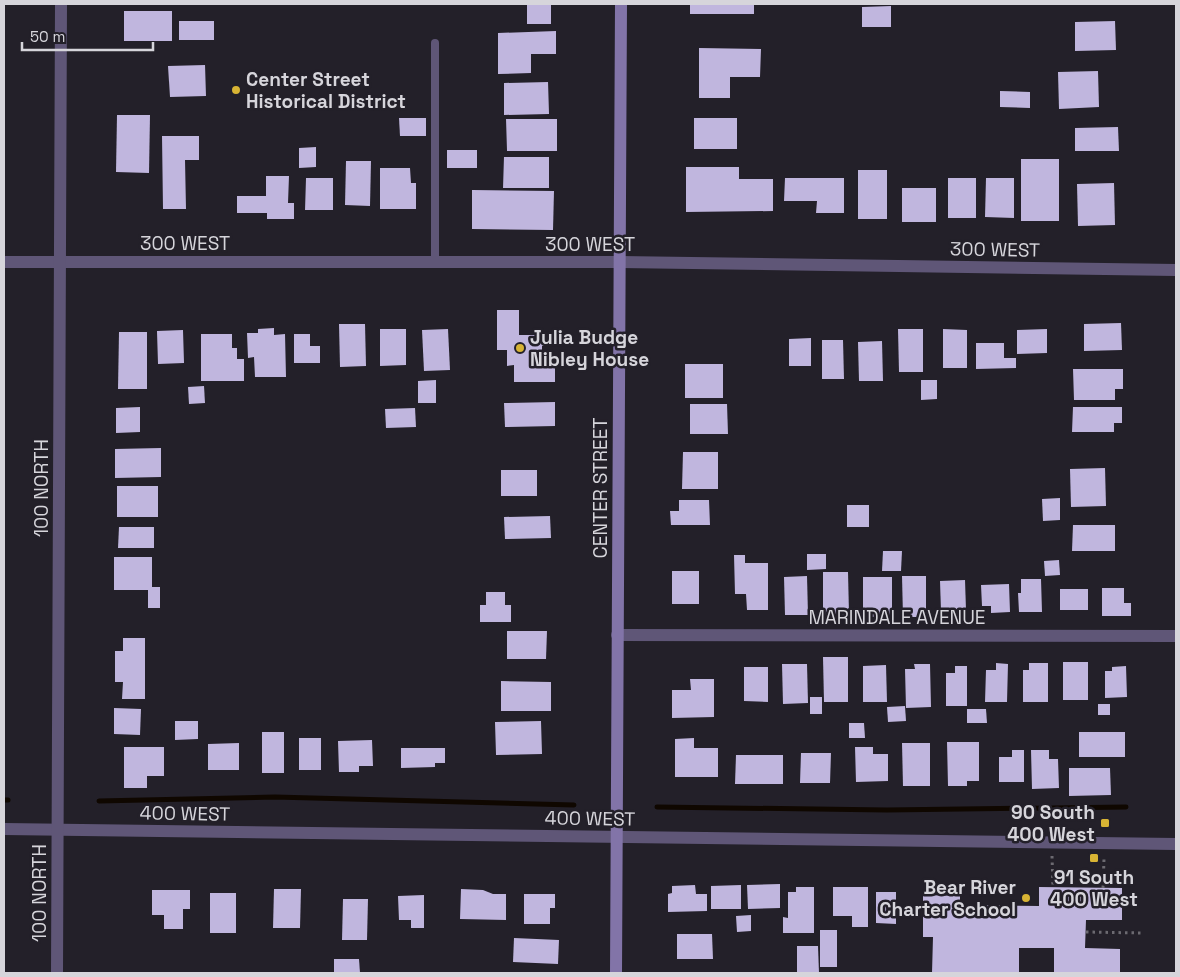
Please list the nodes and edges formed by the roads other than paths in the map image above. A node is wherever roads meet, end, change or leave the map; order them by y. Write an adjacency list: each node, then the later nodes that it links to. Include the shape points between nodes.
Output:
1 (61, 4): 5 (street, 100 NORTH)
2 (621, 4): 7 (street, CENTER STREET)
3 (435, 43): 6 (lane)
4 (4, 262): 5 (street, 300 WEST)
5 (60, 262): 6 (street, 300 WEST); 12 (street, 100 NORTH)
6 (435, 262): 7 (street, 300 WEST)
7 (620, 262): 8 (street, 300 WEST); 9 (street, CENTER STREET)
8 (1176, 270)
9 (617, 635): 10 (street, MARINDALE AVENUE); 13 (street, CENTER STREET)
10 (1176, 636)
11 (4, 829): 12 (street, 400 WEST)
12 (58, 830): 13 (street, 400 WEST); 15 (street, 100 NORTH)
13 (616, 837): 14 (street, 400 WEST); 16 (street, CENTER STREET)
14 (1176, 844)
15 (57, 973)
16 (616, 973)

